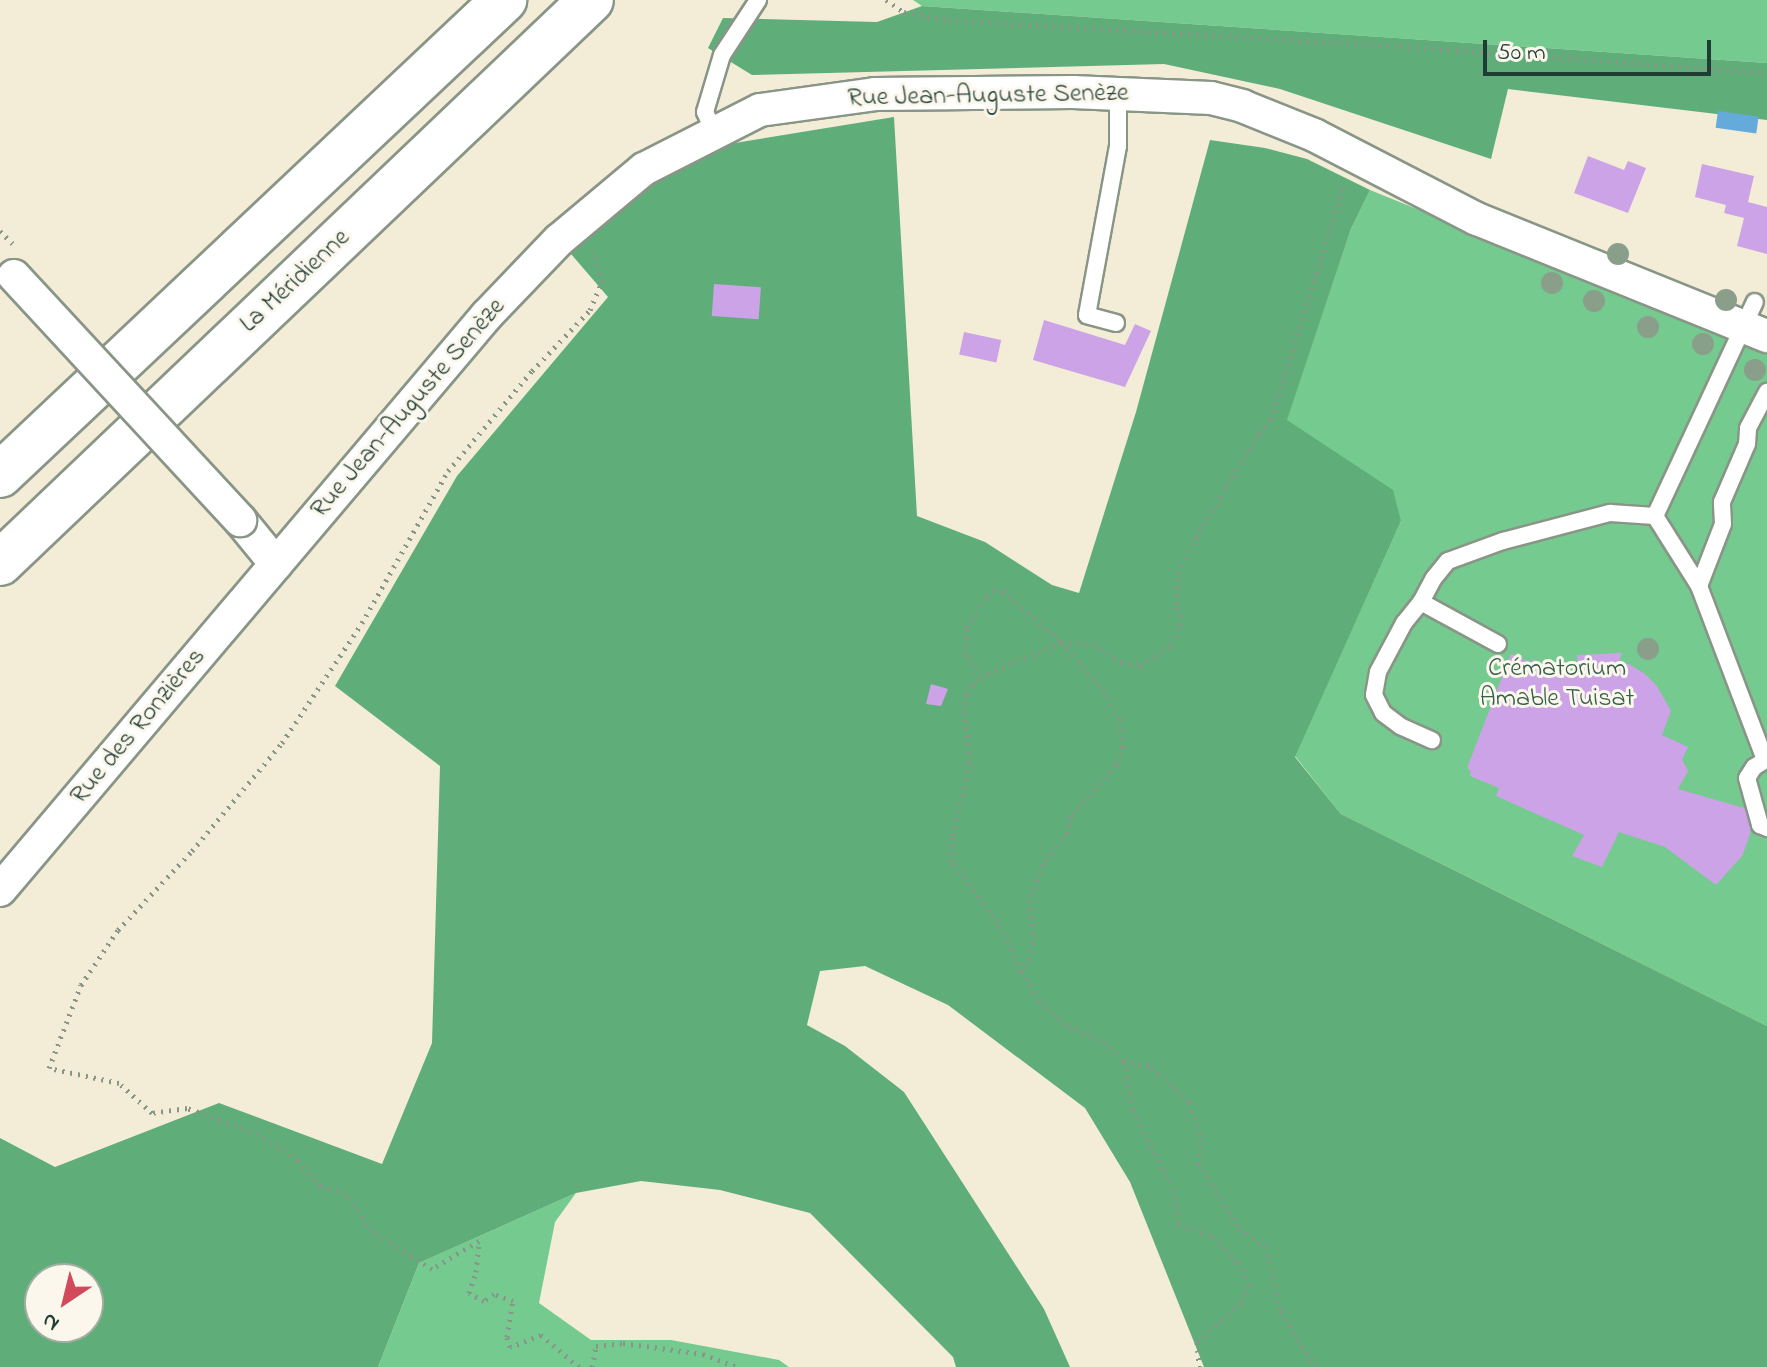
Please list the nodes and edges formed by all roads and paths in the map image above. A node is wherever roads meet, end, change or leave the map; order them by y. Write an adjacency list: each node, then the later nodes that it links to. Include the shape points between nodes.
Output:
1 (504, 0): 11 (highway)
2 (591, 0): 18 (highway, La Méridienne)
3 (758, 0): 7 (lane, via 722,55 705,112)
4 (886, 0): 5 (path, via 904,12 948,20)
5 (1767, 73)
6 (1118, 94): 7 (street, Rue Jean-Auguste Senèze, via 875,94 760,110); 8 (street, Rue Jean-Auguste Senèze, via 1211,98 1242,106); 13 (lane, via 1118,146 1087,315)
7 (714, 132): 9 (street, Rue Jean-Auguste Senèze, via 644,169)
8 (1356, 157): 12 (street, Rue Jean-Auguste Senèze, via 1477,219); 22 (path, via 1271,419 1178,573 1181,625 1171,645 1141,666 1122,663 1093,644)
9 (579, 221): 19 (street, Rue Jean-Auguste Senèze, via 487,315); 31 (path, via 602,282 590,310 448,471 362,623 282,743 118,930 81,985 49,1068 119,1083 152,1113 187,1108 258,1134 298,1160 320,1186 345,1193 372,1231 432,1269 479,1241 469,1293 484,1301 494,1294 513,1301 510,1347 541,1335)
10 (7, 269): 19 (street, bridge)
11 (192, 293): 15 (highway); 16 (highway)
12 (1756, 322): 17 (lane)
13 (1116, 323)
14 (1767, 392): 20 (lane, via 1722,502 1723,524)
15 (0, 440)
16 (0, 475)
17 (1655, 516): 20 (lane); 21 (lane, via 1610,513 1448,561)
18 (0, 563)
19 (276, 564): 28 (street, Rue des Ronzières)
20 (1699, 586): 26 (lane)
21 (1421, 602): 23 (lane); 25 (lane, via 1378,672 1374,695 1383,713)
22 (1061, 642): 24 (path); 24 (path, via 1003,591 992,590 971,617 964,641); 29 (path, via 1103,689 1120,721 1123,747 1116,765 1071,816 1067,833 1043,864 1029,900 1033,934 1030,958)
23 (1498, 644)
24 (980, 679): 29 (path, via 967,694 964,712 970,761 952,862 998,923)
25 (1432, 740)
26 (1766, 759): 27 (lane, via 1747,778 1760,825)
27 (1767, 828)
28 (0, 890)
29 (1021, 971): 30 (path, via 1040,1002 1068,1026 1104,1042)
30 (1124, 1061): 34 (path, via 1133,1110 1176,1196 1178,1224 1214,1237 1249,1284 1241,1304 1197,1342); 35 (path, via 1152,1067 1189,1102 1201,1138 1199,1163 1239,1228 1265,1246 1281,1311)
31 (579, 1367)
32 (592, 1367): 33 (path, via 596,1346 623,1343 703,1354)
33 (737, 1367)
34 (1199, 1367)
35 (1315, 1367)

